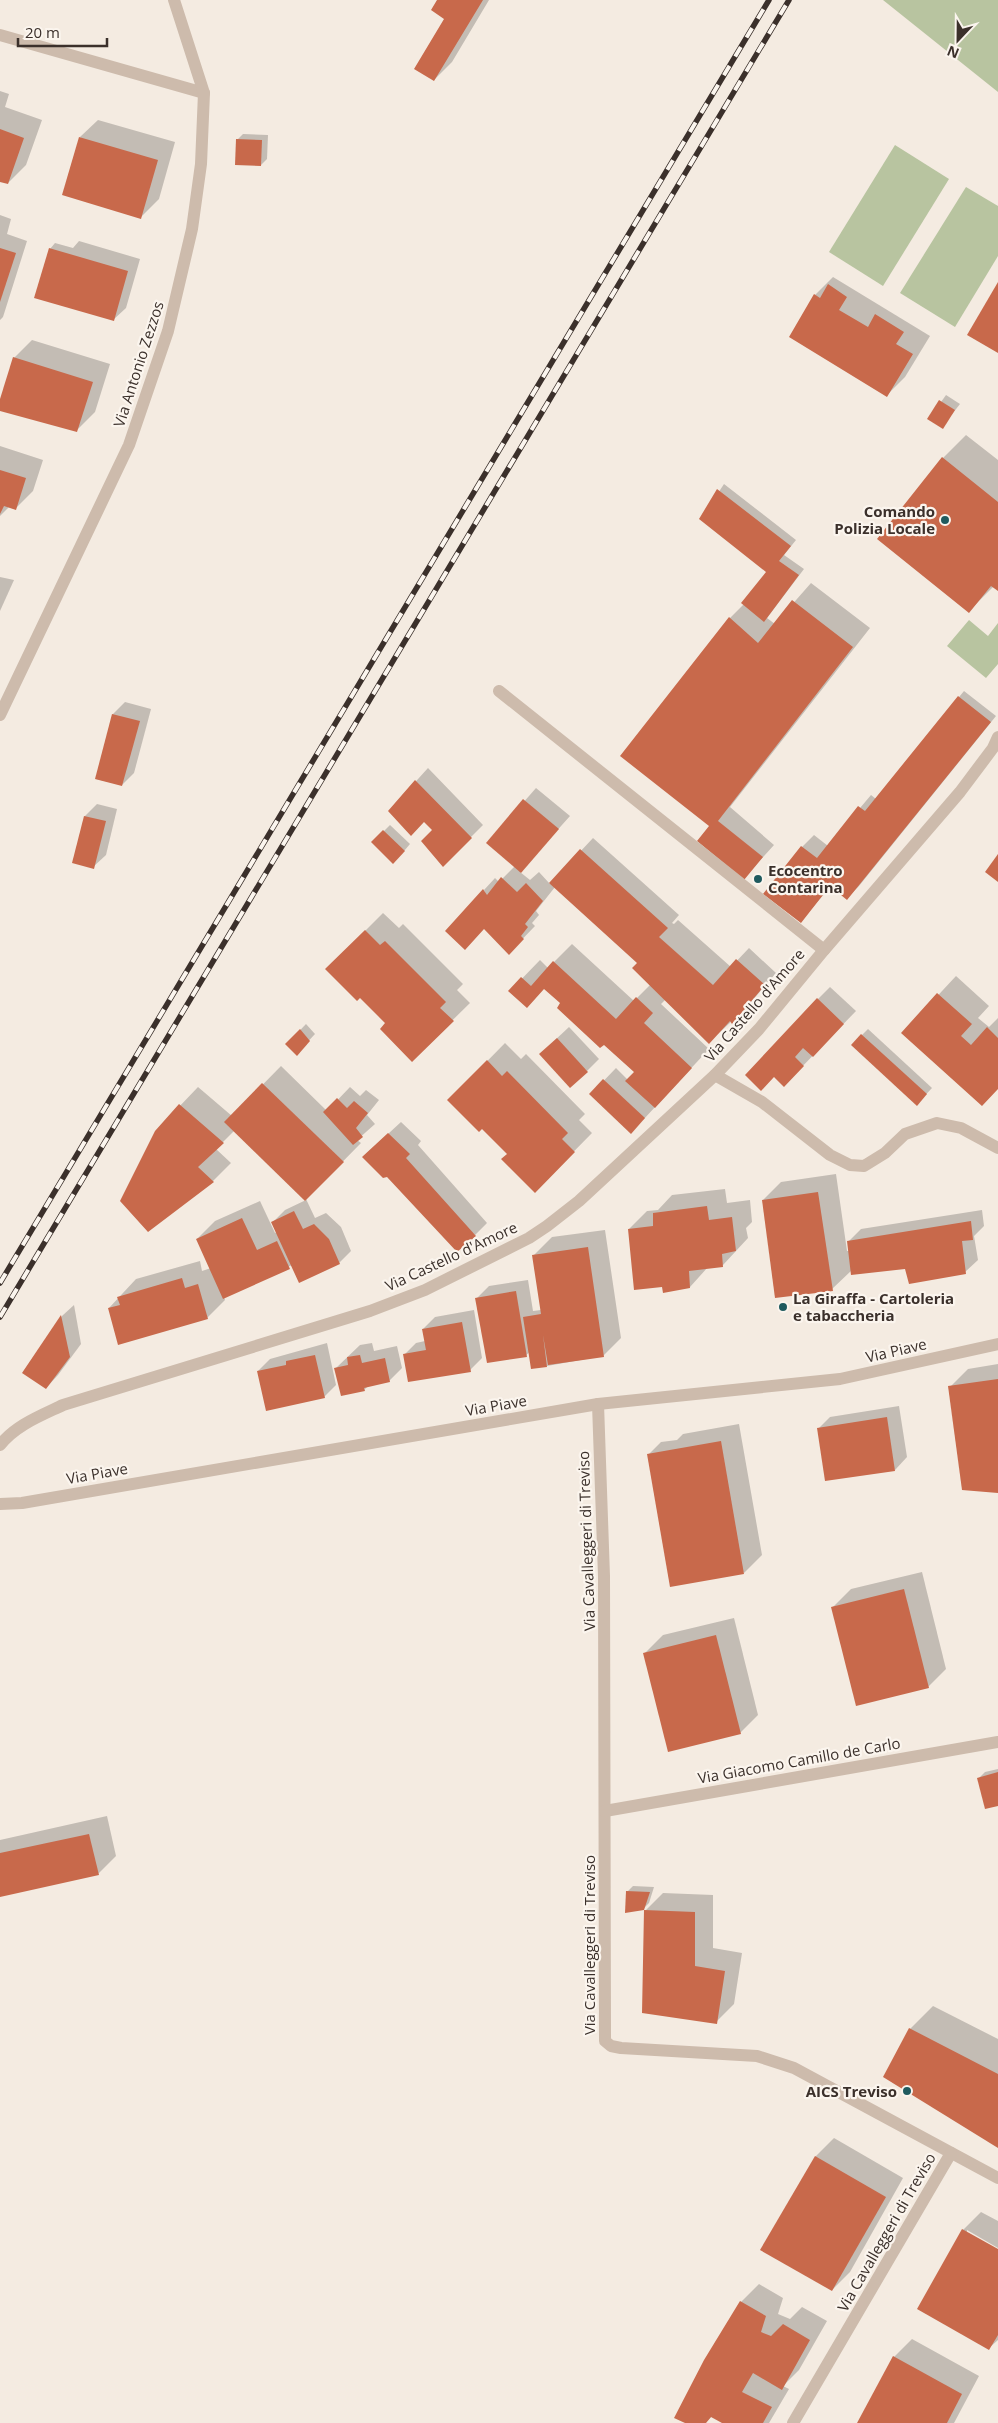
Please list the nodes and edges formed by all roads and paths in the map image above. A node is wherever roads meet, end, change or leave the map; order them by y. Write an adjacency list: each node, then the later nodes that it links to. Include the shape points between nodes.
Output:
1 (174, 0): 3 (street, Via Antonio Zezzos)
2 (0, 35): 3 (street)
3 (204, 93): 5 (street, Via Antonio Zezzos, via 196,202 168,331 129,445)
4 (499, 691): 7 (street, Via Castello d'Amore)
5 (0, 715)
6 (996, 743): 7 (street, Via Castello d'Amore, via 960,792)
7 (824, 950): 8 (street, Via Castello d'Amore, via 759,1029)
8 (715, 1075): 9 (street, via 762,1102 830,1155 850,1166 864,1166 885,1153 905,1134 937,1123 960,1128); 12 (street, Via Castello d'Amore, via 579,1201 529,1238 425,1290 370,1310 63,1405 30,1420)
9 (998, 1148)
10 (998, 1344): 11 (street, Via Piave, via 840,1379)
11 (598, 1404): 13 (street, Via Piave); 15 (street, Via Cavalleggeri di Treviso, via 604,1576)
12 (0, 1445)
13 (0, 1504)
14 (998, 1742): 15 (street, Via Giacomo Camillo de Carlo)
15 (605, 1811): 16 (street, Via Cavalleggeri di Treviso, via 605,2041 621,2048 757,2056 777,2061)
16 (951, 2152): 17 (street); 18 (street, Via Cavalleggeri di Treviso)
17 (998, 2178)
18 (793, 2423)

